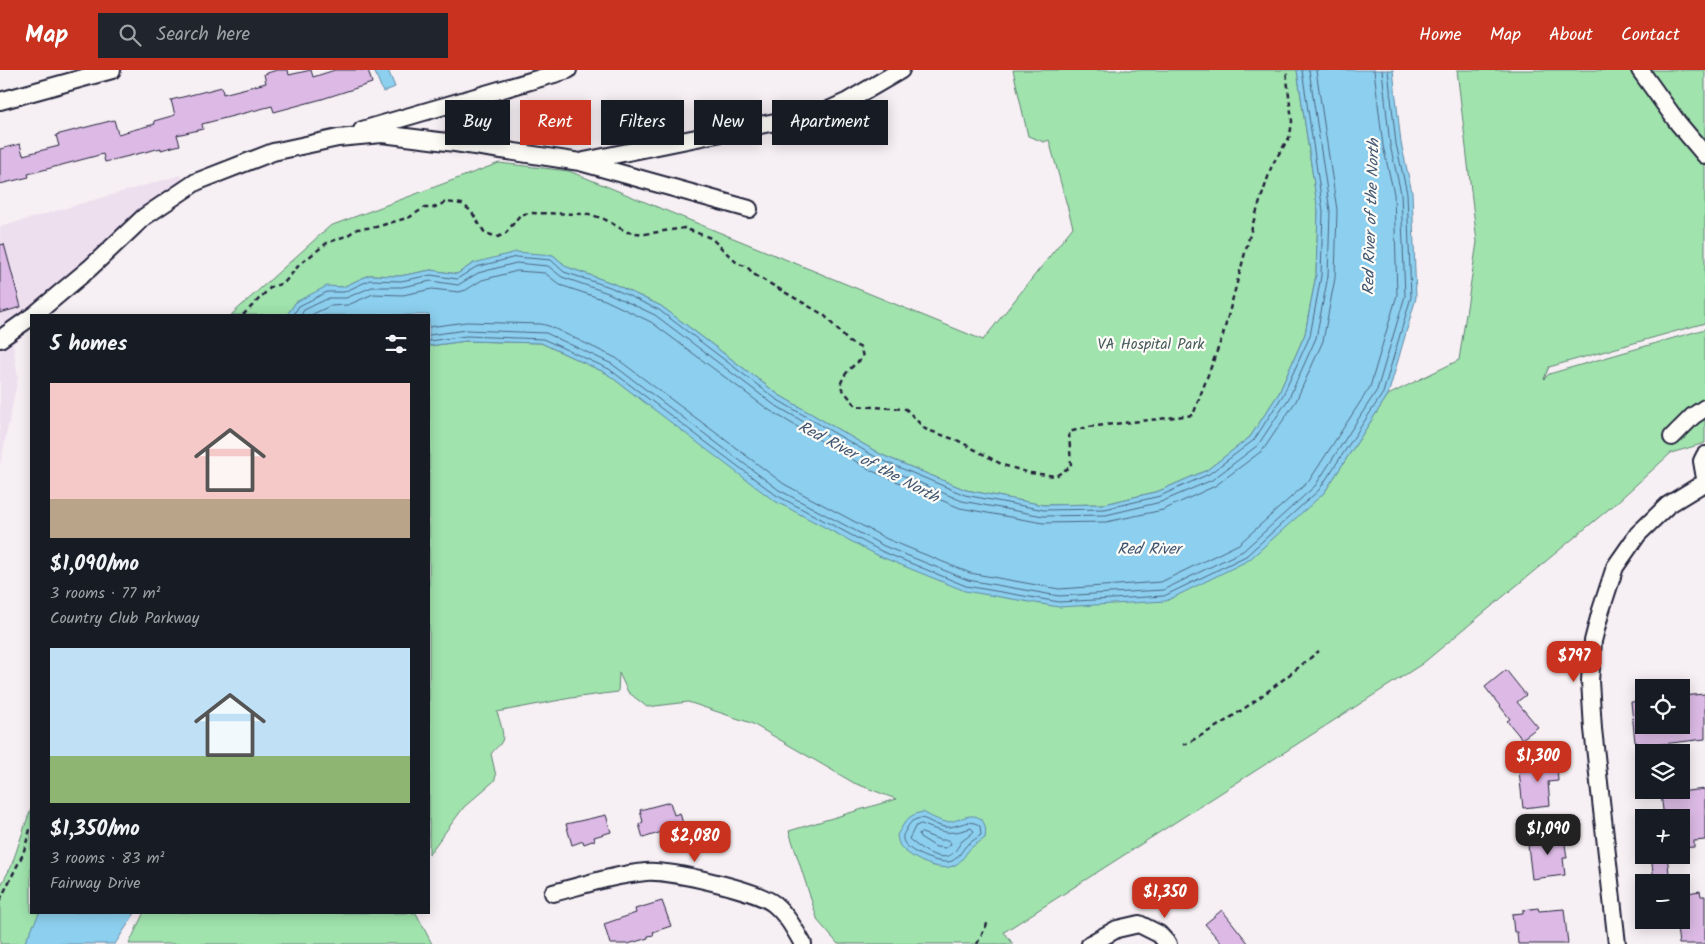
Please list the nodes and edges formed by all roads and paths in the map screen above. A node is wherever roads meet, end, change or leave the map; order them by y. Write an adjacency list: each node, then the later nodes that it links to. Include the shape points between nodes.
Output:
1 (112, 70): 6 (street)
2 (568, 70): 7 (street)
3 (901, 70): 9 (street, via 824,112)
4 (1286, 70): 12 (path, via 1292,121 1290,136 1272,166 1223,335 1193,415 1069,432 1071,466 1056,476 1003,465 959,441 925,429 906,409 856,406 840,386 850,368 863,358 860,348 824,315 738,264 711,238 684,228 645,234 627,232 589,214 529,213 520,215 506,233 498,237 486,233 471,210 462,204 446,202 424,208 402,220 358,229 348,236 327,242 300,264 284,283 271,287)
5 (1640, 70): 8 (street)
6 (0, 101)
7 (338, 138): 9 (street, via 382,134); 11 (street, via 273,152 196,182 144,217)
8 (1705, 155)
9 (580, 162): 10 (street)
10 (750, 210)
11 (35, 314)
12 (244, 314)
13 (30, 318): 14 (street)
14 (0, 339)
15 (1705, 408): 16 (street)
16 (1672, 437)
17 (1705, 455): 18 (street, via 1702,460)
18 (1705, 478)
19 (1705, 484): 30 (street, via 1668,505 1638,534 1615,567 1593,641 1590,681 1592,730)
20 (1319, 651): 21 (path, via 1234,717)
21 (1183, 745)
22 (30, 830): 24 (path, via 23,854)
23 (553, 893): 26 (street, via 614,876 648,872 676,875 750,892 773,903 791,922)
24 (0, 900)
25 (989, 920): 27 (path)
26 (803, 944)
27 (977, 944)
28 (1090, 944): 29 (street, via 1117,929 1140,924 1159,934)
29 (1168, 944)
30 (1617, 944)

